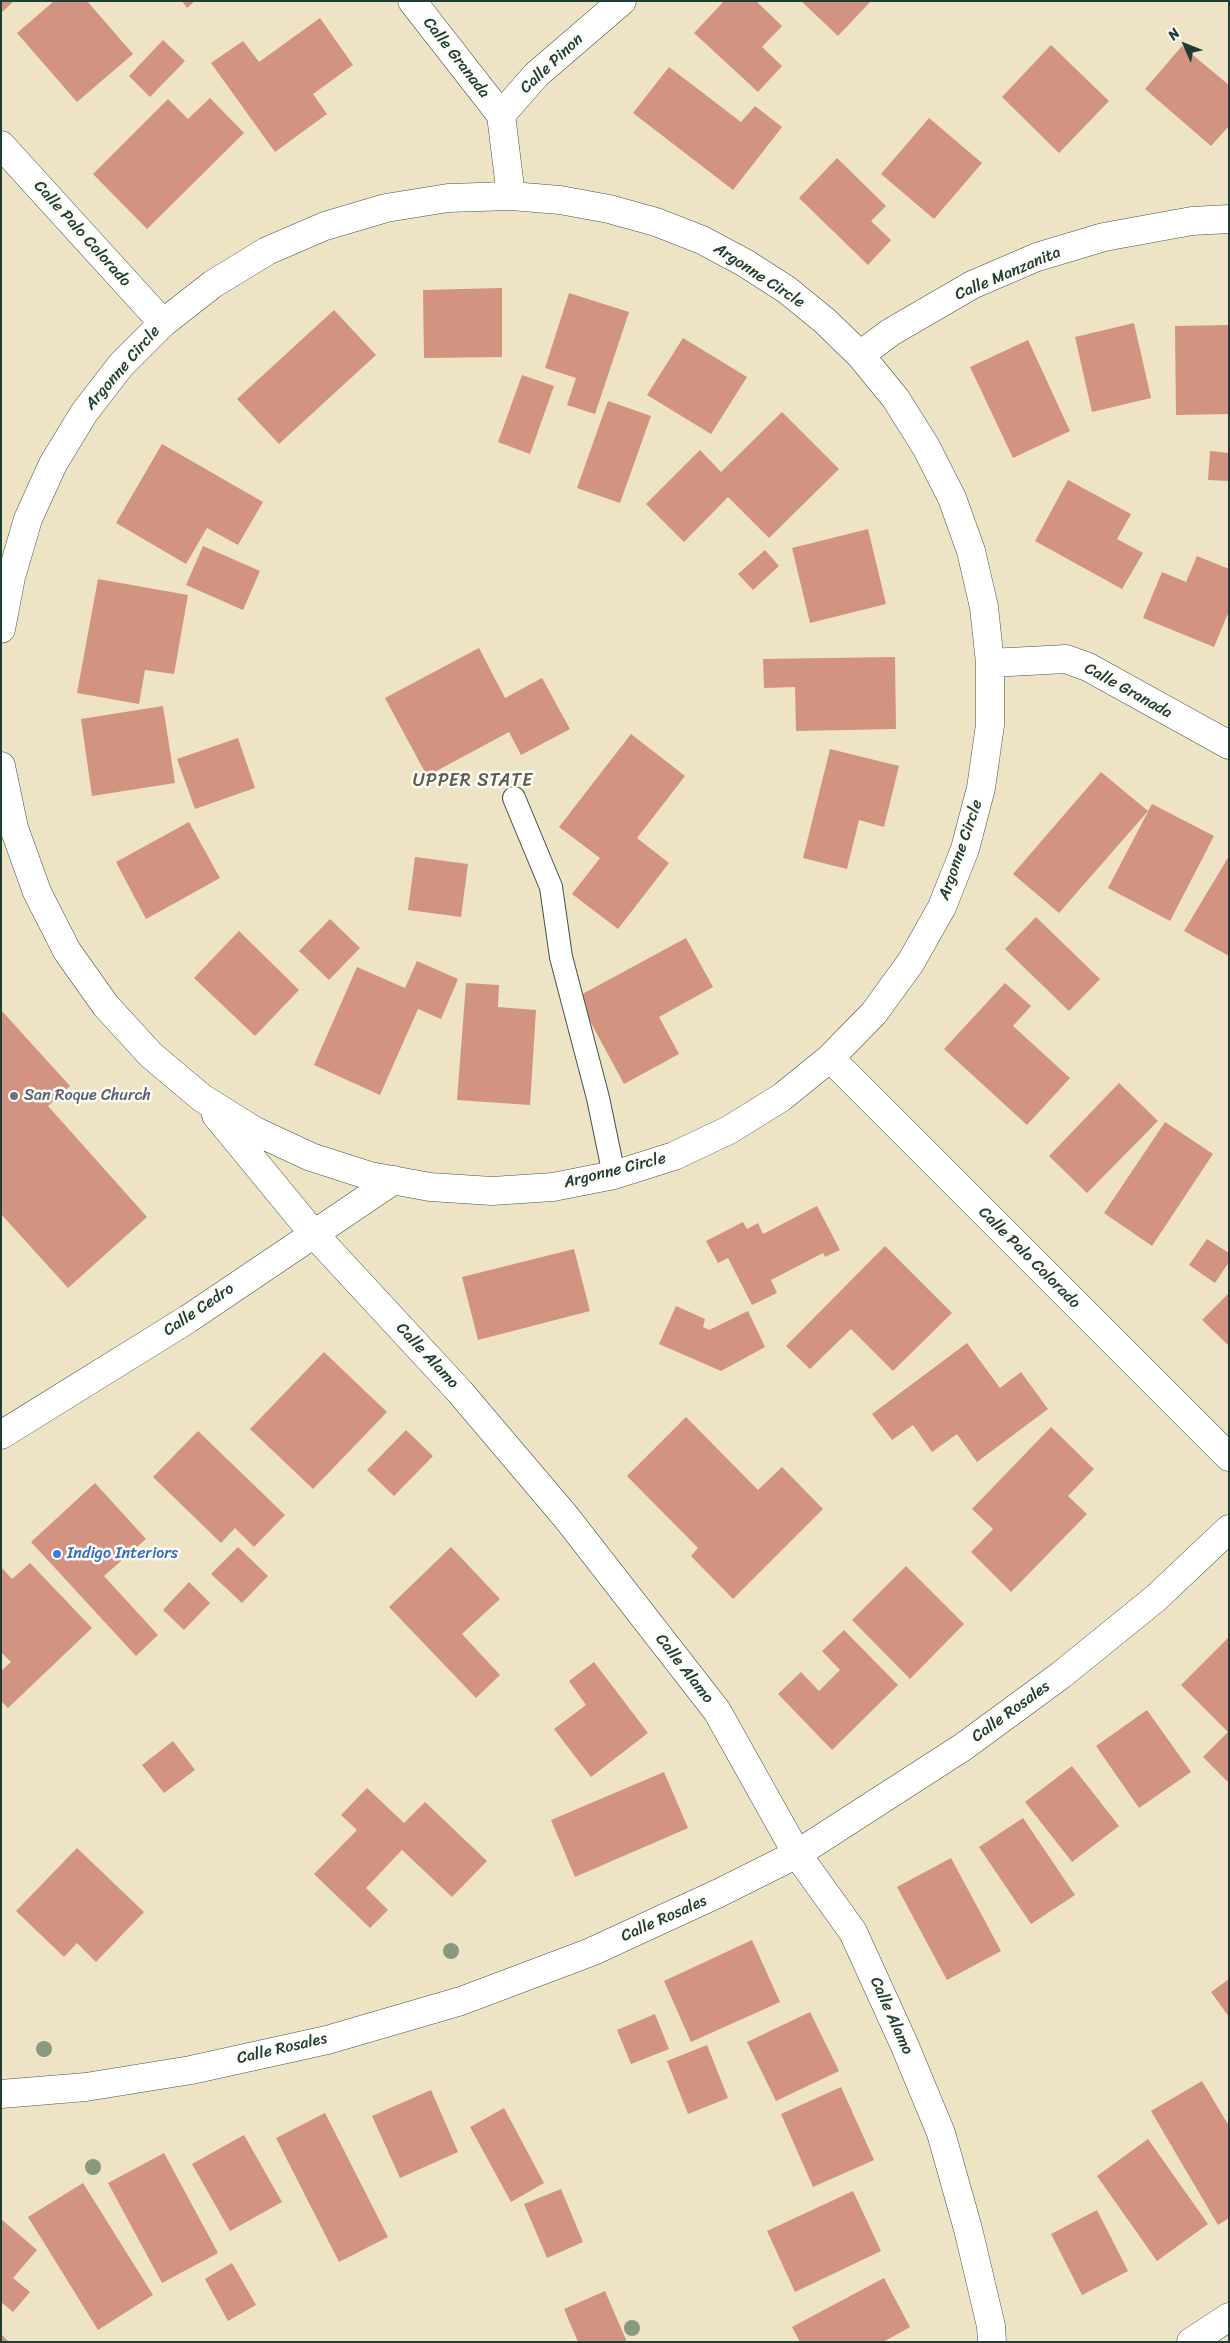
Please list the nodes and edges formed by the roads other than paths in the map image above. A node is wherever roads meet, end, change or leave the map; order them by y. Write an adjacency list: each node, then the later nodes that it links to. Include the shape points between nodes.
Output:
1 (412, 1): 3 (street, Calle Granada)
2 (622, 1): 3 (street, Calle Pinon, via 536,75)
3 (501, 115): 5 (street)
4 (1, 145): 7 (street, Calle Palo Colorado)
5 (511, 196): 7 (street, Argonne Circle, via 448,198 386,208 326,226 267,251 213,284); 8 (street, Argonne Circle, via 609,209 656,222 702,240 787,290 825,320)
6 (1229, 219): 8 (street, Calle Manzanita, via 1192,221 1104,237 1037,258 972,285 891,332)
7 (163, 323): 9 (street, Argonne Circle, via 121,366 84,413 53,464 28,519 11,577)
8 (860, 355): 10 (street, Argonne Circle, via 906,415 952,498 984,607)
9 (1, 629)
10 (990, 663): 11 (street, Calle Granada, via 1066,659 1088,667); 14 (street, Argonne Circle, via 990,726 981,788 965,849 945,899 911,962 874,1012)
11 (1229, 745)
12 (1, 766): 15 (street, Argonne Circle, via 14,828 37,892 67,952 106,1006 151,1055)
13 (514, 798): 16 (lane, via 551,887 561,957 598,1098)
14 (830, 1058): 16 (street, Argonne Circle, via 782,1097 729,1130 674,1156); 20 (street, Calle Palo Colorado)
15 (202, 1098): 17 (street, Argonne Circle, via 255,1131 311,1157 370,1176); 18 (street, Calle Alamo)
16 (614, 1175): 17 (street, Argonne Circle, via 554,1187 492,1191 430,1187)
17 (394, 1180): 18 (street, Calle Cedro)
18 (312, 1233): 19 (street, Calle Cedro, via 188,1318); 22 (street, Calle Alamo, via 460,1392 566,1517 717,1711)
19 (1, 1435)
20 (1229, 1457)
21 (1229, 1530): 22 (street, Calle Rosales, via 1156,1598 1061,1675 963,1747)
22 (797, 1854): 23 (street, Calle Rosales, via 719,1894 591,1952 451,2004 327,2040 190,2070 86,2087); 25 (street, Calle Alamo, via 853,1932 941,2133 968,2229)
23 (1, 2094)
24 (1229, 2317): 26 (street)
25 (992, 2342)
26 (1191, 2342)

